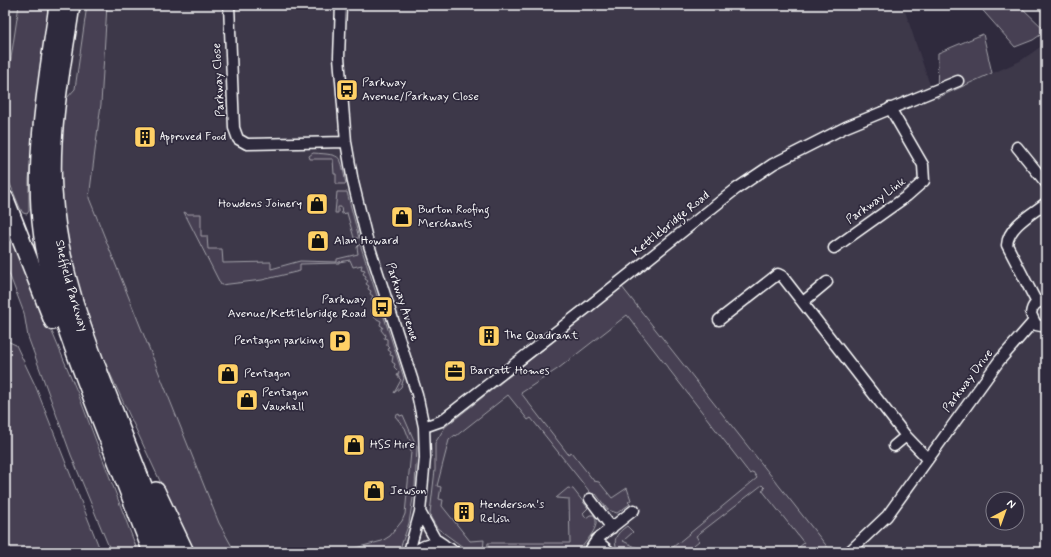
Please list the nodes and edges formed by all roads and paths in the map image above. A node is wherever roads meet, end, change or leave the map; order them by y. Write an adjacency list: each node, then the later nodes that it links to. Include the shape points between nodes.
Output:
1 (58, 5): 19 (highway, Sheffield Parkway, via 41,140 40,209 48,265 65,327)
2 (71, 5): 19 (highway, Sheffield Parkway, via 54,134 54,208 69,289)
3 (229, 5): 7 (street, Parkway Close, via 234,128 238,139 247,144)
4 (341, 5): 7 (street, Parkway Avenue, via 338,58)
5 (958, 81): 6 (street, Kettlebridge Road)
6 (890, 108): 12 (street, Parkway Link, via 923,165 924,181); 20 (street, Kettlebridge Road, via 773,164 736,189 440,421)
7 (346, 142): 20 (street, Parkway Avenue, via 365,232 411,371)
8 (1017, 147): 9 (street)
9 (1046, 183)
10 (5, 199): 19 (highway, via 68,359)
11 (1046, 202): 15 (street, via 1017,226 1007,245)
12 (834, 248)
13 (827, 282): 14 (street)
14 (803, 302): 16 (street, via 778,274); 21 (street)
15 (1042, 302): 17 (street, via 1032,309)
16 (719, 320)
17 (1033, 322): 18 (street); 23 (street, Parkway Drive, via 999,361)
18 (1046, 327)
19 (103, 405): 24 (highway, Sheffield Parkway); 34 (highway, Sheffield Parkway); 35 (highway, via 134,443)
20 (424, 427): 27 (street, Parkway Avenue, via 425,458)
21 (906, 436): 22 (street); 23 (street)
22 (894, 446)
23 (928, 459): 31 (street, Parkway Drive, via 886,516)
24 (118, 466): 32 (highway, via 130,520); 33 (highway, Sheffield Parkway)
25 (590, 499): 28 (street)
26 (634, 510): 28 (street)
27 (420, 512): 30 (street, via 435,539); 36 (street, Parkway Avenue)
28 (612, 528): 29 (street)
29 (596, 540): 39 (street); 40 (street)
30 (444, 546): 37 (street, via 428,545); 38 (street)
31 (852, 549): 41 (street, Parkway Drive)
32 (142, 552)
33 (152, 552)
34 (169, 552)
35 (185, 552)
36 (409, 552)
37 (415, 552)
38 (455, 552)
39 (589, 552)
40 (610, 552)
41 (844, 552)

